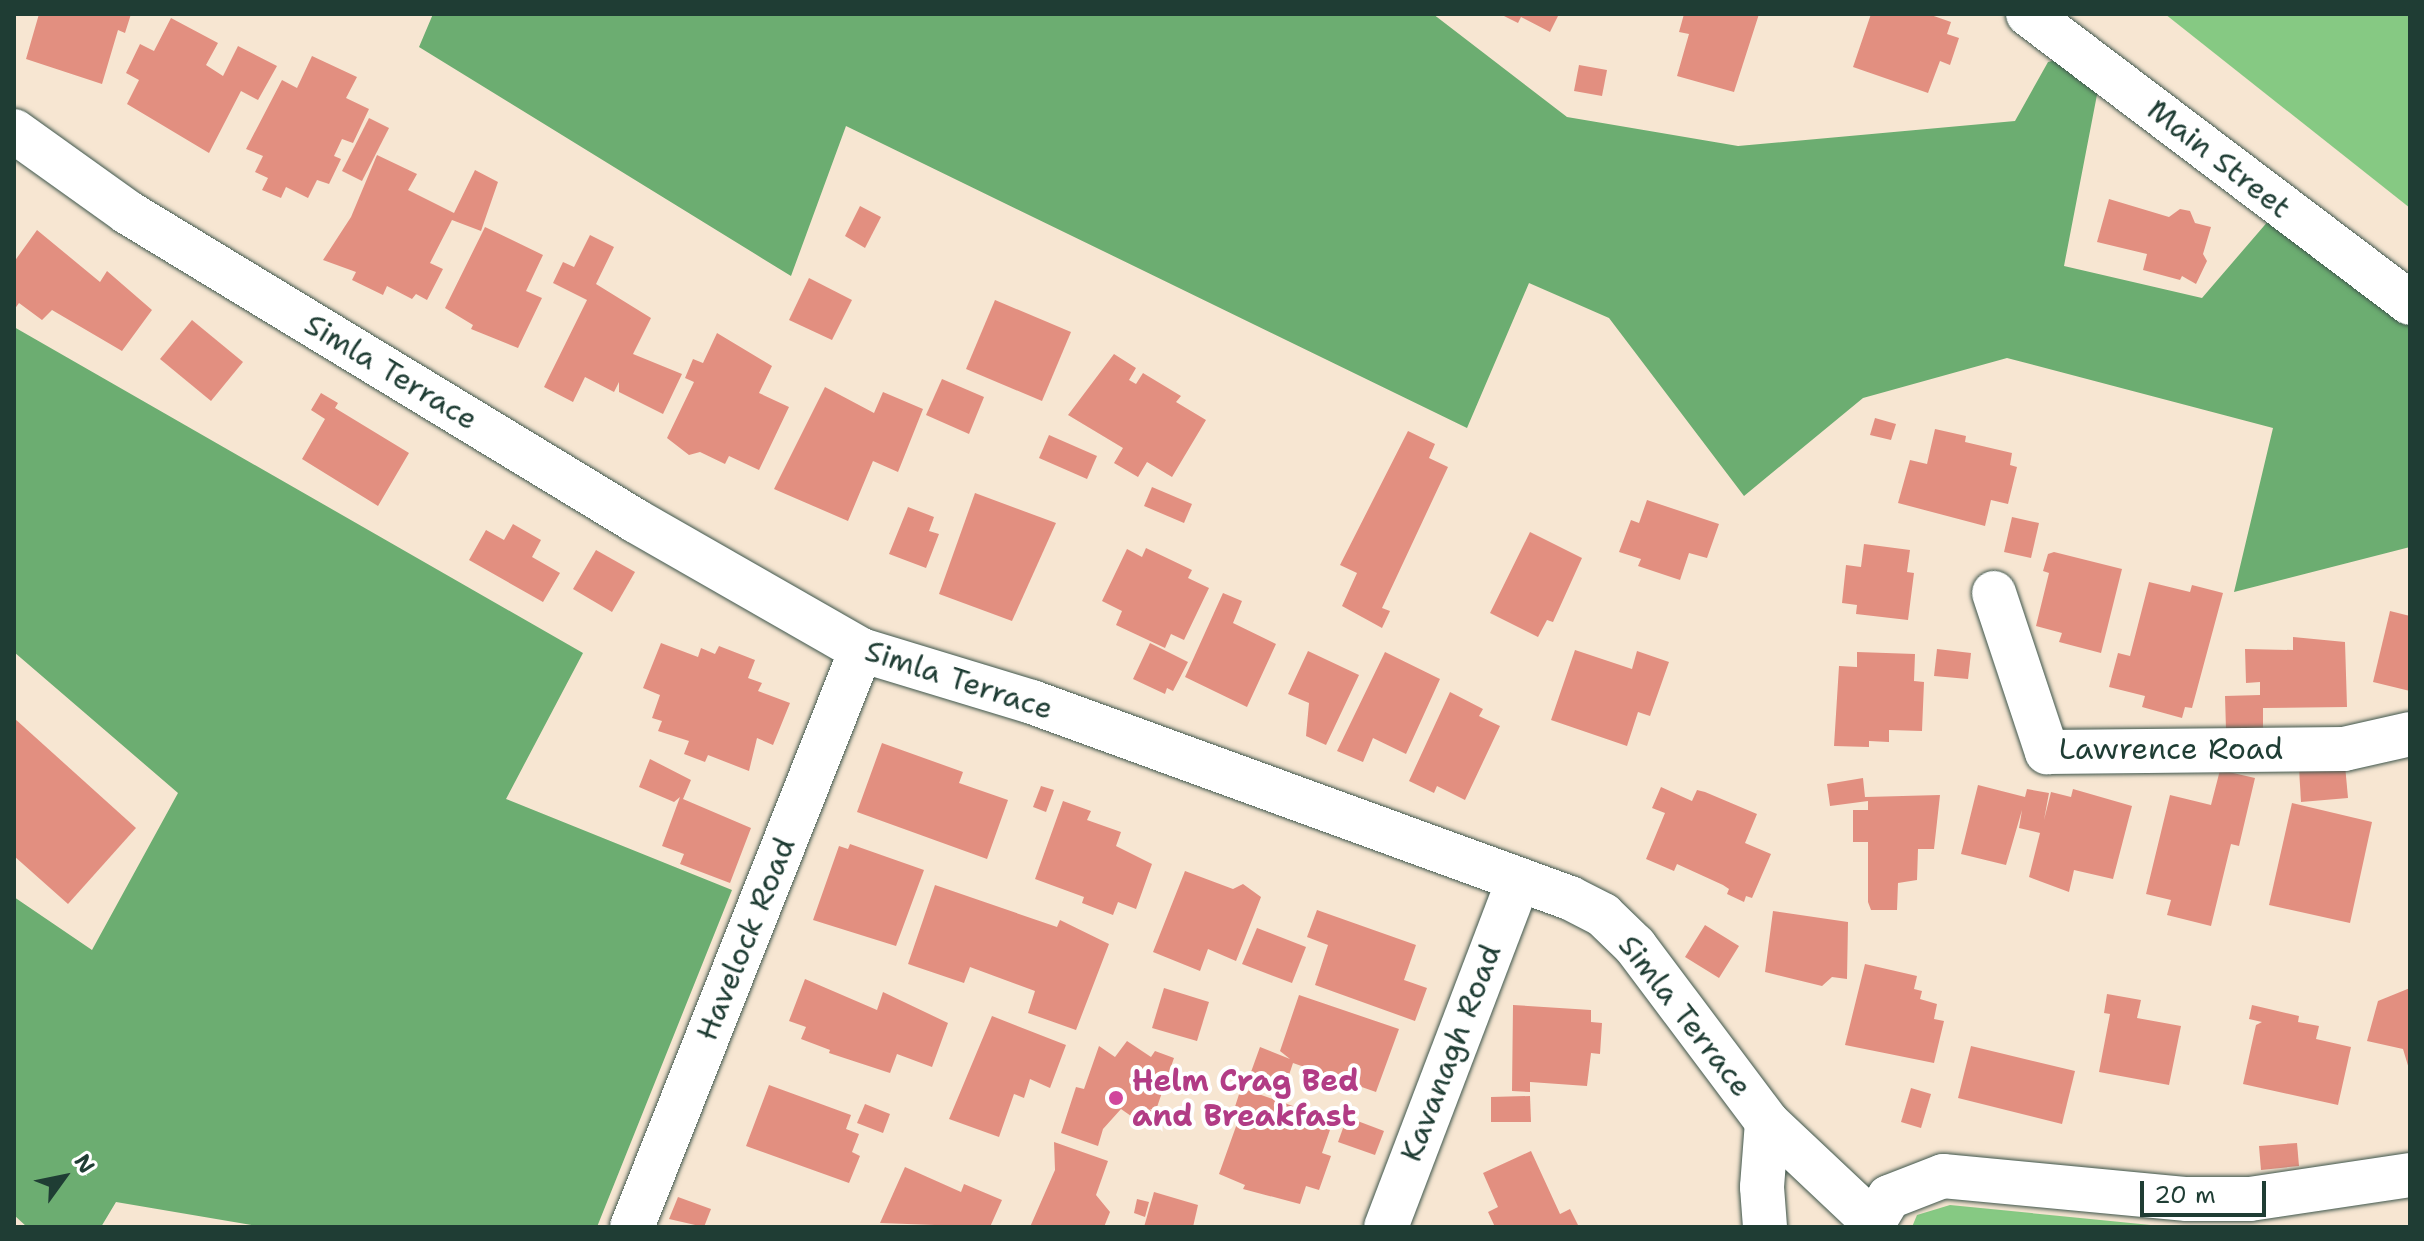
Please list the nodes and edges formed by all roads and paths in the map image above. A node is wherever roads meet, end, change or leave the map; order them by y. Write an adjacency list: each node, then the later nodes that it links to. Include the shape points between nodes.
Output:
1 (2028, 14): 3 (street, Main Street)
2 (14, 131): 5 (street, Simla Terrace, via 127,212 650,530)
3 (2410, 303)
4 (1994, 593): 6 (street, Lawrence Road, via 2047,752 2344,749)
5 (861, 650): 7 (street, Simla Terrace, via 1046,707); 11 (street, Havelock Road)
6 (2410, 734)
7 (1518, 881): 8 (street, Simla Terrace, via 1603,915 1635,946); 12 (street, Kavanagh Road)
8 (1767, 1122): 10 (street, Simla Terrace); 13 (street)
9 (2410, 1175): 10 (street, via 2250,1199 2172,1198 1943,1176 1889,1197)
10 (1872, 1224)
11 (632, 1227)
12 (1386, 1227)
13 (1765, 1227)

